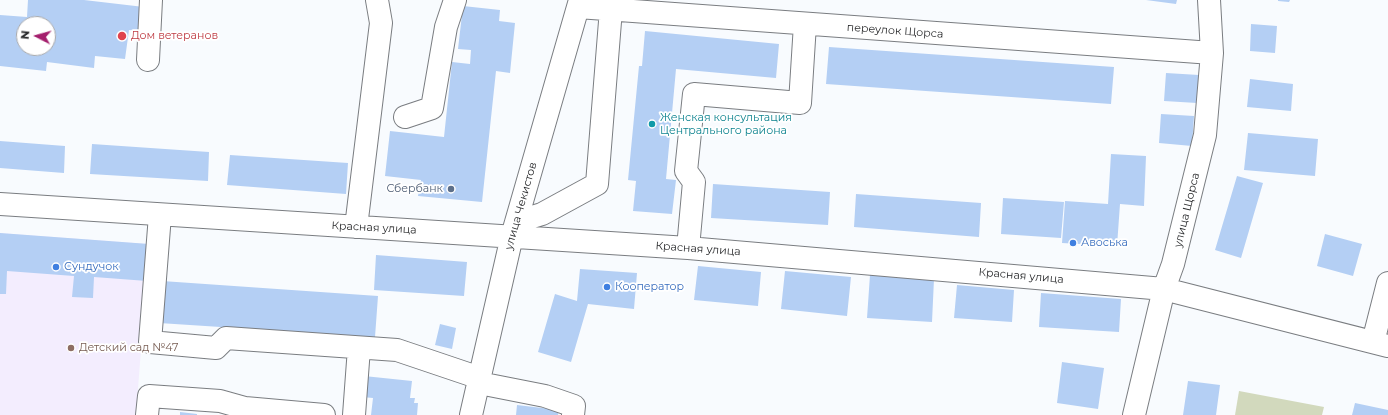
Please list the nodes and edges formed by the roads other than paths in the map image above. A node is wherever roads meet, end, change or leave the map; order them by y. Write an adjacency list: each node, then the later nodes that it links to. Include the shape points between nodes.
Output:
1 (151, 0): 9 (street)
2 (377, 0): 13 (street, via 381,23)
3 (456, 0): 10 (street, via 446,27 432,108)
4 (1209, 0): 8 (street, улица Щорса)
5 (579, 3): 6 (street, переулок Щорса); 14 (street, улица Чекистов)
6 (611, 9): 7 (street, переулок Щорса); 14 (street, via 597,184)
7 (805, 24): 8 (street, переулок Щорса); 15 (street, via 800,103 694,94 686,171 694,182)
8 (1212, 53): 17 (street, улица Щорса, via 1205,135 1173,264)
9 (148, 60)
10 (405, 117)
11 (0, 204): 12 (street, Красная улица)
12 (160, 215): 13 (street, Красная улица); 19 (street, via 150,342 216,348 226,338)
13 (356, 227): 14 (street, Красная улица)
14 (514, 229): 15 (street, Красная улица); 20 (street, улица Чекистов)
15 (688, 248): 17 (street, Красная улица)
16 (1388, 283): 18 (street)
17 (1164, 288): 18 (street, Красная улица); 26 (street, улица Щорса)
18 (1381, 344)
19 (359, 348): 20 (street, via 397,350); 23 (street)
20 (479, 381): 24 (street, улица Чекистов); 25 (street, via 546,396 574,406)
21 (147, 415): 22 (street, via 149,396 220,401 245,408)
22 (324, 415)
23 (354, 415)
24 (472, 415)
25 (573, 415)
26 (1134, 415)

